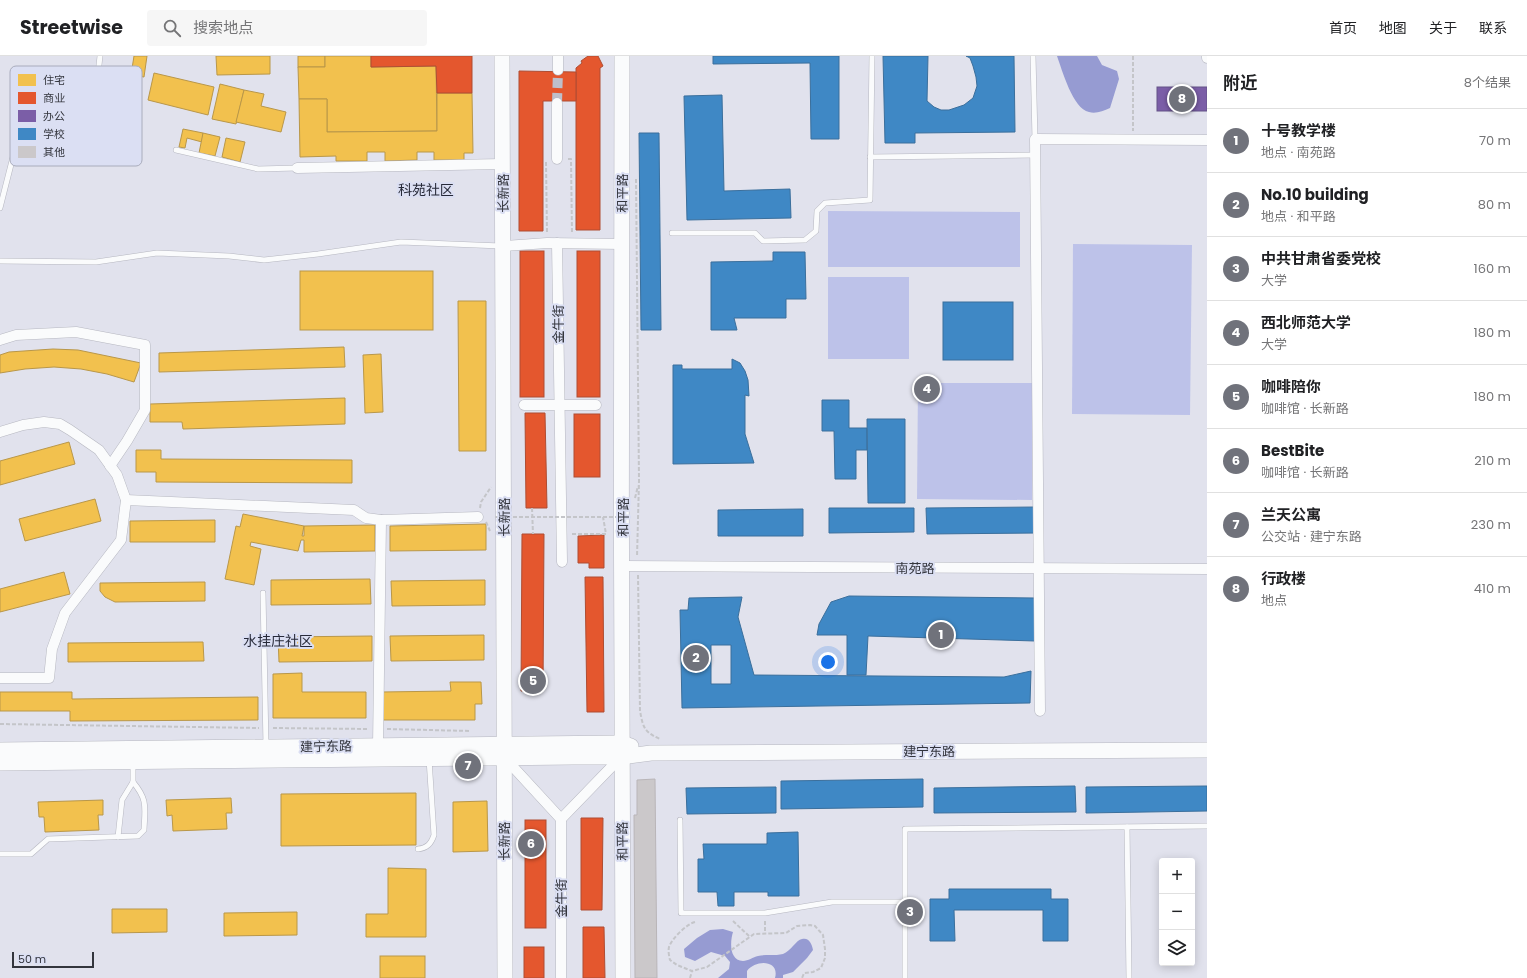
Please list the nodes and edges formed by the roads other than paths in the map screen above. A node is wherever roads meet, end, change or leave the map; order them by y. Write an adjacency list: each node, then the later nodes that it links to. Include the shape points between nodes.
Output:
1 (100, 56): 7 (lane)
2 (502, 56): 16 (street, 长新路)
3 (558, 56): 8 (street)
4 (622, 56): 22 (street, 和平路)
5 (872, 56): 14 (lane)
6 (1033, 56): 10 (lane)
7 (99, 66)
8 (558, 70)
9 (557, 104): 15 (street)
10 (1035, 138): 11 (street); 13 (street)
11 (1207, 140)
12 (176, 150): 18 (lane, via 258,169)
13 (1035, 155): 14 (lane); 36 (street)
14 (870, 157): 20 (lane, via 870,200 825,203 817,211 816,231 805,240 763,241 755,233)
15 (557, 159)
16 (502, 164): 18 (street); 23 (street, 长新路)
17 (11, 166): 19 (lane)
18 (297, 168)
19 (0, 208)
20 (672, 233)
21 (552, 243): 22 (street); 23 (street); 28 (street, 金牛街)
22 (622, 244): 35 (street, 和平路)
23 (503, 246): 24 (lane, via 401,242 264,260 157,253 96,262); 46 (street, 长新路)
24 (0, 261)
25 (0, 340): 30 (street, via 16,335 76,332 145,345 145,410)
26 (596, 404): 28 (street)
27 (524, 405): 28 (street)
28 (559, 405): 34 (street, 金牛街)
29 (0, 432): 30 (street, via 44,422 60,424 99,450)
30 (110, 466): 31 (street, via 117,475)
31 (126, 500): 33 (street, via 354,510 366,518); 39 (street, via 121,540 65,613 52,649 49,678)
32 (478, 517): 33 (street)
33 (381, 520): 41 (street)
34 (562, 562)
35 (630, 566): 36 (street, 南苑路); 44 (street, 和平路)
36 (1040, 568): 37 (street, 南苑路); 40 (street)
37 (1207, 569)
38 (263, 593): 42 (lane)
39 (0, 678)
40 (1040, 710)
41 (378, 746): 42 (street, 建宁东路); 46 (street, 建宁东路)
42 (266, 747): 43 (street, 建宁东路)
43 (0, 750)
44 (622, 750): 45 (street, 建宁东路, via 651,753); 46 (street, 建宁东路); 51 (street); 61 (street, 和平路)
45 (1207, 750)
46 (504, 751): 47 (street, 建宁东路); 51 (street); 59 (street, 长新路)
47 (429, 758): 48 (street, 建宁东路); 56 (lane, via 434,835 431,843)
48 (133, 762): 49 (street, 建宁东路); 50 (lane)
49 (0, 763)
50 (133, 782): 55 (lane, via 122,800); 55 (lane, via 142,793 145,806 144,830 138,836)
51 (561, 819): 60 (street, 金牛街)
52 (680, 820): 58 (lane, via 681,913 765,913 832,902)
53 (1207, 826): 54 (lane)
54 (1127, 827): 58 (lane, via 905,829); 63 (lane)
55 (118, 837): 57 (lane, via 48,839 31,854)
56 (418, 849)
57 (0, 854)
58 (905, 902): 62 (lane)
59 (505, 978)
60 (561, 978)
61 (623, 978)
62 (905, 978)
63 (1129, 978)

